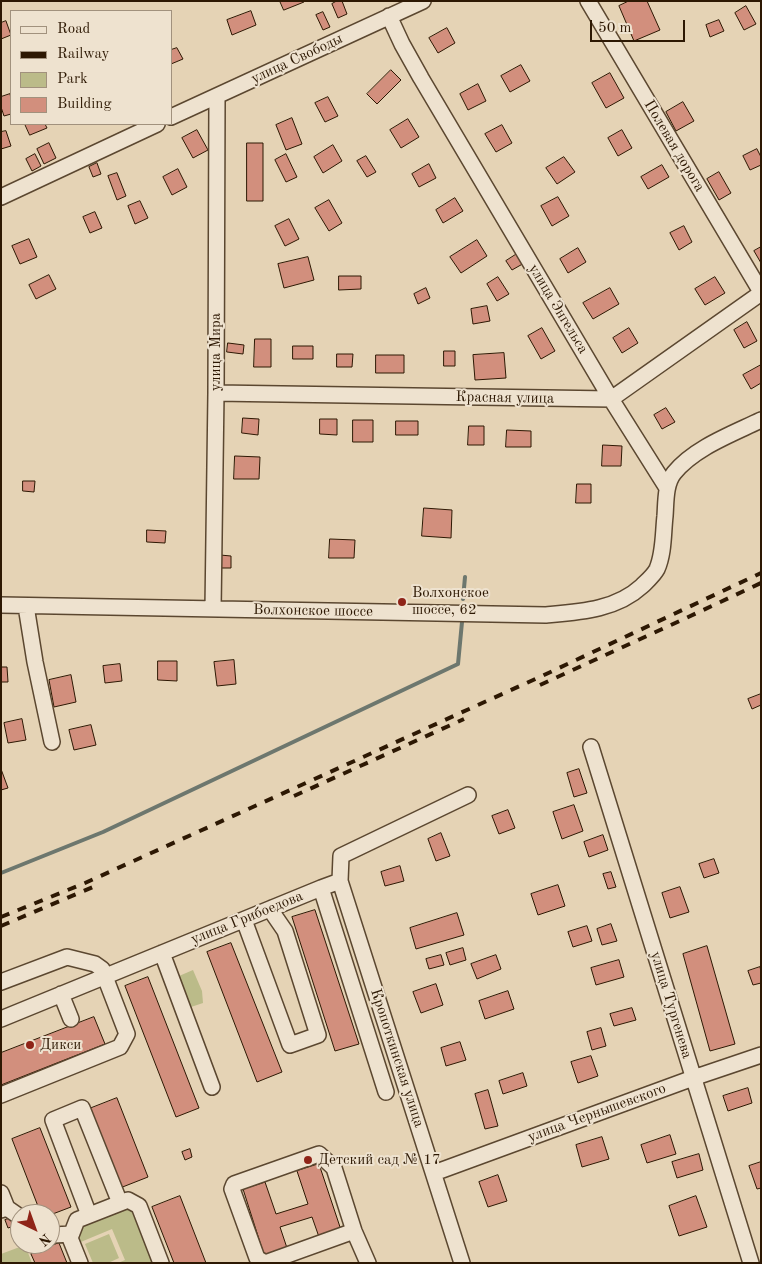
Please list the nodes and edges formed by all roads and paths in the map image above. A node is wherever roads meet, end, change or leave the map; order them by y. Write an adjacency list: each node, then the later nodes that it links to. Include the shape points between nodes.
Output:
1 (422, 1): 3 (street, улица Свободы)
2 (588, 1): 8 (street, Полевая дорога)
3 (389, 16): 4 (street, улица Свободы); 10 (street, улица Энгельса, via 421,78)
4 (217, 96): 5 (street, улица Свободы); 9 (street, улица Мира)
5 (172, 117)
6 (155, 125): 7 (street)
7 (1, 197)
8 (761, 292): 10 (street)
9 (216, 393): 10 (street, Красная улица); 15 (street, улица Мира)
10 (611, 399): 12 (street, улица Энгельса)
11 (761, 420): 12 (street, via 685,461 672,474)
12 (667, 488): 15 (street, Волхонское шоссе, via 663,543 656,570 637,591 604,607 546,614)
13 (1, 605): 14 (street, Волхонское шоссе)
14 (26, 606): 15 (street, Волхонское шоссе); 16 (street)
15 (213, 609)
16 (52, 742)
17 (591, 747): 30 (street, улица Тургенева)
18 (468, 795): 19 (street, via 341,856)
19 (340, 881): 20 (street, улица Грибоедова); 34 (street, Кропоткинская улица)
20 (321, 888): 21 (street, улица Грибоедова); 32 (street)
21 (272, 908): 22 (street, улица Грибоедова); 22 (street, via 285,931 318,1035 290,1045)
22 (244, 920): 23 (street, улица Грибоедова)
23 (162, 953): 24 (street, улица Грибоедова); 31 (street)
24 (105, 976): 25 (street, via 95,964 67,957); 26 (street, улица Грибоедова); 33 (street, via 127,1034 120,1047)
25 (1, 982)
26 (61, 994): 27 (street); 28 (street, улица Грибоедова)
27 (71, 1018)
28 (1, 1019)
29 (761, 1055): 30 (street, улица Чернышевского)
30 (693, 1078): 34 (street, улица Чернышевского); 46 (street, улица Тургенева)
31 (212, 1088)
32 (386, 1092)
33 (1, 1095)
34 (434, 1173): 45 (street, Кропоткинская улица)
35 (1, 1193): 37 (street)
36 (120, 1203): 38 (street); 38 (street, via 82,1108 53,1120); 43 (street, via 128,1200 139,1206)
37 (4, 1209)
38 (89, 1215): 41 (street, via 77,1220)
39 (354, 1231): 39 (street, via 334,1168 319,1154 234,1184 232,1189 257,1258 265,1263); 44 (street)
40 (60, 1234): 41 (street)
41 (71, 1234): 42 (street)
42 (80, 1263)
43 (161, 1263)
44 (368, 1263)
45 (462, 1263)
46 (751, 1263)

